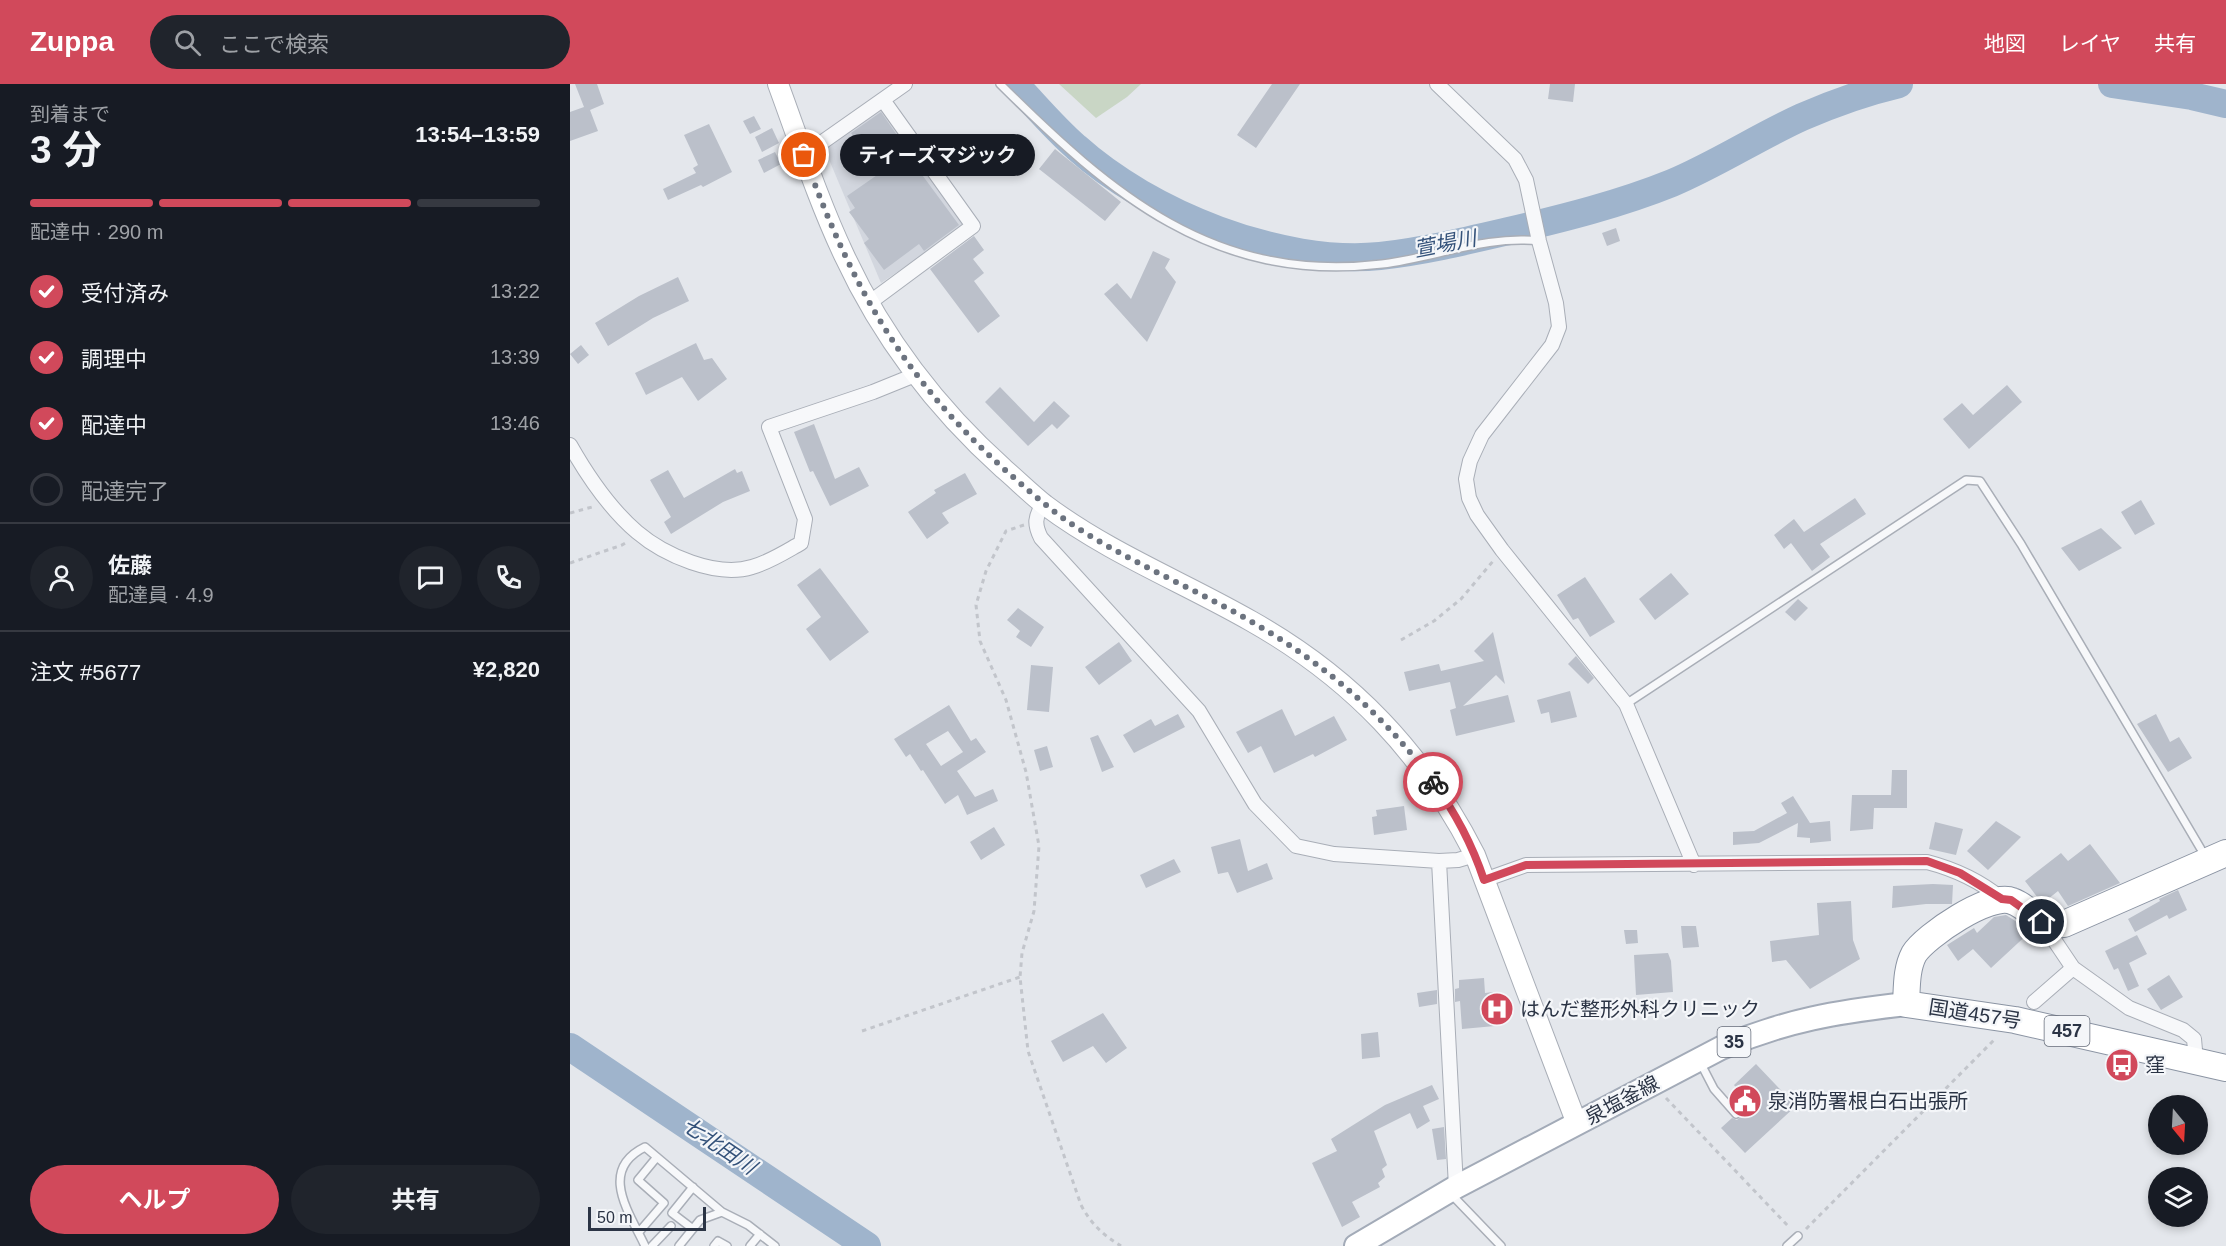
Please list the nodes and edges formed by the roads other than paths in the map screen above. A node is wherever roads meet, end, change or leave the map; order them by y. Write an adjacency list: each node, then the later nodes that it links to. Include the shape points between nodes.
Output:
1 (778, 84): 6 (street)
2 (905, 84): 5 (street)
3 (999, 84): 7 (lane, via 1110,186 1184,232 1250,256 1287,264 1358,266)
4 (1437, 84): 7 (street, via 1515,159 1526,180)
5 (883, 100): 6 (street); 8 (street, via 973,226)
6 (804, 155): 8 (street, via 832,228)
7 (1538, 237): 12 (street, via 1559,327 1552,345 1482,435 1466,479 1477,515)
8 (869, 303): 9 (street)
9 (915, 375): 10 (street, via 769,427 806,519 801,543 750,568 718,569 682,560 637,533 609,502); 11 (street)
10 (570, 445)
11 (1039, 512): 13 (street, via 1078,528 1252,622 1348,688 1417,759 1456,816); 15 (street, via 1041,538 1199,711 1255,804 1296,846 1334,854)
12 (1626, 704): 14 (lane, via 1966,480 1980,481); 16 (street)
13 (1475, 855): 15 (street); 17 (street)
14 (2217, 857): 19 (highway, via 2064,924)
15 (1439, 861): 30 (street)
16 (1694, 865): 17 (street, via 1526,865); 18 (street, via 1927,861 1960,873)
17 (1484, 880): 27 (street)
18 (2002, 899): 19 (highway, via 2011,900); 22 (highway, 国道457号, via 1980,906 1923,942 1908,970)
19 (2042, 922): 20 (street)
20 (2073, 968): 21 (street); 24 (street, via 2130,1008 2183,1030 2194,1039)
21 (2034, 1002)
22 (1906, 1004): 23 (main road, 泉塩釜線 / 35, via 1795,1021 1756,1033); 24 (highway, 国道457号 / 457, via 1999,1017)
23 (1699, 1060): 26 (lane, via 1714,1089); 27 (main road, 泉塩釜線 / 35)
24 (2196, 1061): 25 (highway, 国道457号 / 457)
25 (2226, 1068)
26 (1736, 1114)
27 (1577, 1124): 30 (main road, 泉塩釜線 / 35)
28 (657, 1157): 29 (lane); 34 (lane, via 638,1180 664,1203); 34 (lane, via 645,1147 635,1152 622,1166 619,1178 623,1198)
29 (693, 1187): 31 (lane); 33 (lane, via 672,1213)
30 (1452, 1189): 44 (main road, 泉塩釜線 / 35); 45 (lane)
31 (722, 1212): 33 (lane, via 700,1220); 35 (lane)
32 (671, 1226): 39 (lane)
33 (693, 1229): 37 (lane)
34 (639, 1232): 38 (lane)
35 (760, 1234): 42 (lane); 43 (lane)
36 (1798, 1236): 46 (lane)
37 (682, 1245)
38 (645, 1246)
39 (652, 1246)
40 (714, 1246): 41 (lane, via 718,1241)
41 (727, 1246)
42 (750, 1246)
43 (776, 1246)
44 (1356, 1246)
45 (1502, 1246)
46 (1787, 1246)

